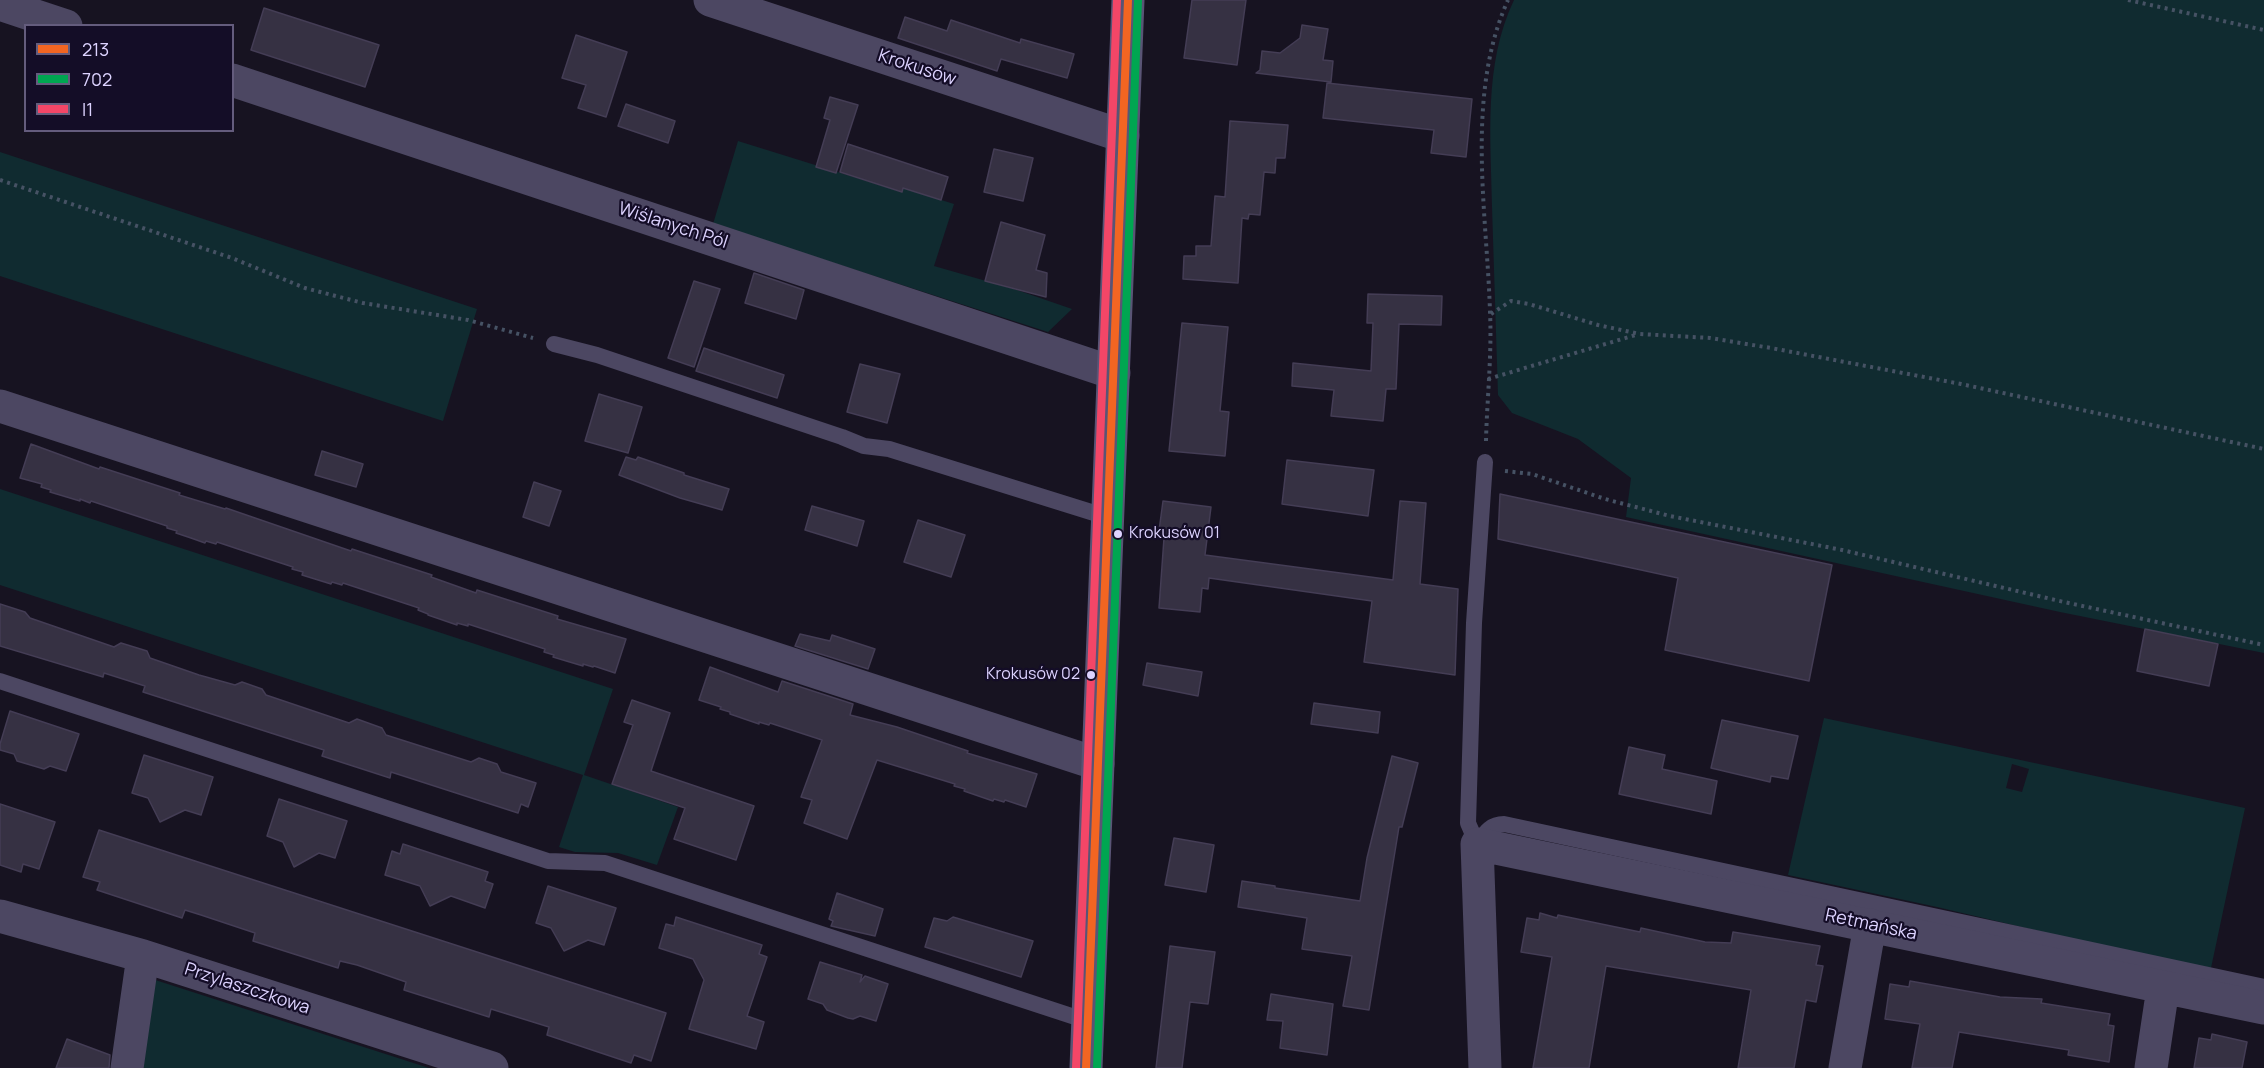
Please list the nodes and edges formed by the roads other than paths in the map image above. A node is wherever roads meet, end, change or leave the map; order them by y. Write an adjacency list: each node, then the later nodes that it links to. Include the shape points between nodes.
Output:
1 (710, 0): 6 (street, Krokusów)
2 (1128, 0): 6 (main road)
3 (0, 4): 4 (street)
4 (60, 24)
5 (234, 81): 8 (street, Wiślanych Pól)
6 (1123, 136): 8 (main road)
7 (554, 344): 11 (lane, via 608,358 864,446 889,449)
8 (1114, 373): 11 (main road)
9 (0, 406): 13 (street)
10 (1485, 470): 14 (lane, via 1474,623 1468,823)
11 (1107, 517): 13 (main road)
12 (0, 681): 21 (lane, via 548,861 605,863)
13 (1098, 764): 21 (main road)
14 (1477, 844): 16 (street, Retmańska); 18 (lane, via 1489,828 1504,824); 25 (street)
15 (0, 916): 17 (street, Przylaszczkowa)
16 (1870, 925): 19 (street, Retmańska); 26 (street)
17 (143, 956): 22 (street); 23 (street, Przylaszczkowa)
18 (2264, 987)
19 (2163, 988): 20 (street, Retmańska); 27 (street)
20 (2264, 1008)
21 (1087, 1021): 24 (main road)
22 (127, 1068)
23 (492, 1068)
24 (1086, 1068)
25 (1485, 1068)
26 (1845, 1068)
27 (2151, 1068)

